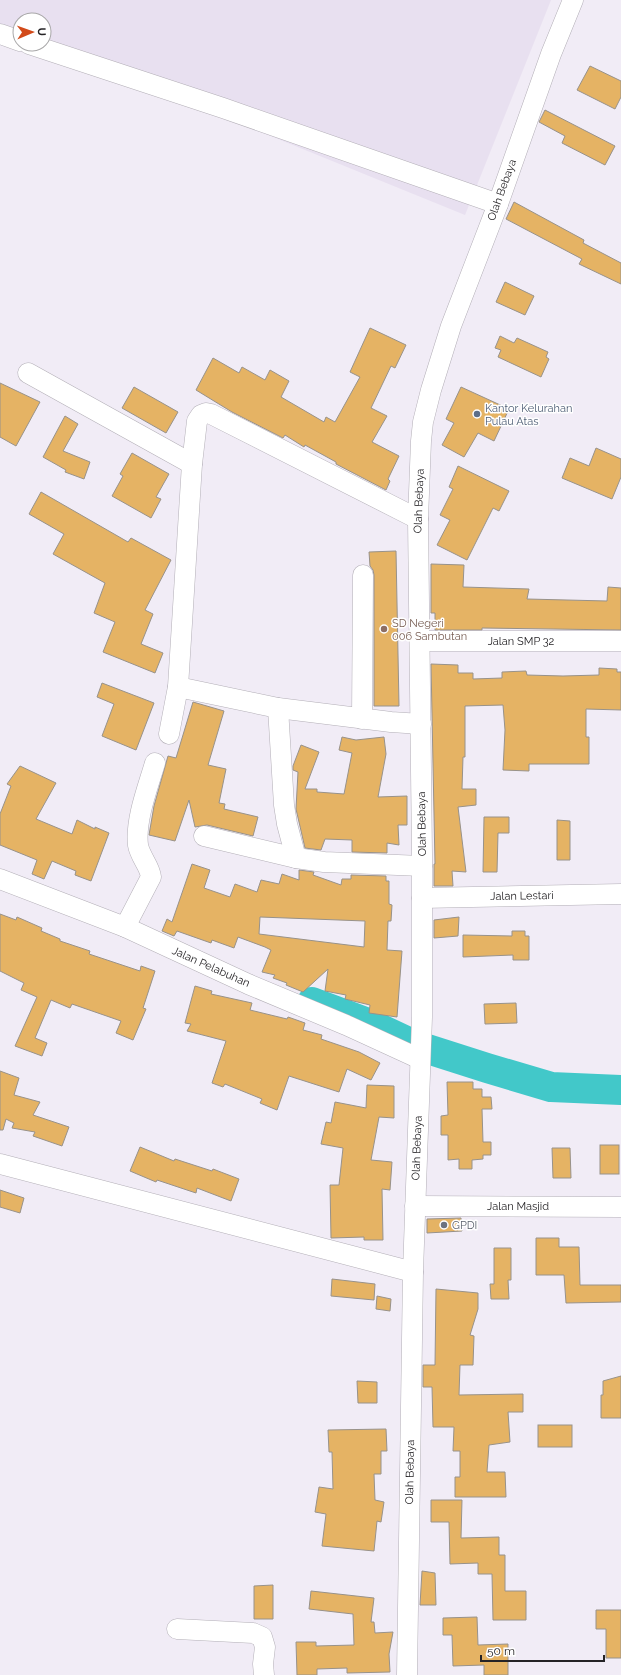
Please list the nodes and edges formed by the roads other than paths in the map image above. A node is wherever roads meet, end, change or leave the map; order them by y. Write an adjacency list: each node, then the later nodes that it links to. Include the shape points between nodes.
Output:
1 (573, 0): 5 (street, Olah Bebaya, via 551,54)
2 (0, 34): 3 (street)
3 (12, 38)
4 (52, 52): 5 (street)
5 (498, 204): 8 (street, Olah Bebaya, via 451,326 426,408 421,441)
6 (28, 373): 7 (street)
7 (192, 464): 8 (street, via 197,421 201,415 211,414); 12 (street)
8 (418, 519): 10 (street, Olah Bebaya)
9 (364, 575): 14 (street)
10 (420, 641): 11 (street, Jalan SMP 32); 15 (street, Olah Bebaya)
11 (621, 641)
12 (178, 687): 13 (street); 16 (street)
13 (278, 708): 14 (street); 19 (street, via 284,805)
14 (362, 719): 15 (street)
15 (420, 724): 20 (street, Olah Bebaya)
16 (169, 734)
17 (155, 763): 24 (street, via 139,822 138,844 151,877)
18 (204, 836): 19 (street)
19 (296, 858): 20 (street, via 324,862)
20 (422, 866): 23 (street, Olah Bebaya)
21 (0, 879): 24 (street, Jalan Pelabuhan)
22 (621, 894): 23 (street, Jalan Lestari)
23 (422, 898): 25 (street, Olah Bebaya)
24 (128, 920): 25 (street, Jalan Pelabuhan, via 248,984)
25 (420, 1055): 27 (street, Olah Bebaya)
26 (0, 1164): 29 (street)
27 (415, 1206): 28 (street, Jalan Masjid); 29 (street, Olah Bebaya)
28 (621, 1207)
29 (413, 1272): 32 (street, Olah Bebaya)
30 (177, 1629): 31 (street, via 253,1632 262,1637 265,1648)
31 (264, 1675)
32 (407, 1675)

